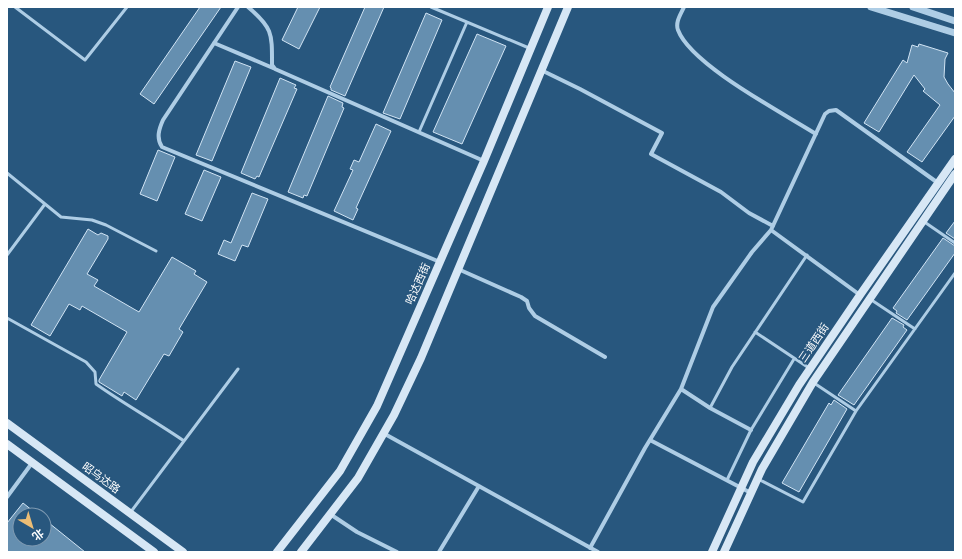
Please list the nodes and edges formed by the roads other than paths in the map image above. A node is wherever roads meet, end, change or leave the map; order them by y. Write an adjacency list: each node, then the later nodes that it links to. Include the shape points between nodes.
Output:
1 (15, 7): 2 (lane, via 85,60)
2 (127, 7)
3 (238, 7): 14 (street)
4 (248, 7): 16 (street, via 262,19 271,32 272,65)
5 (431, 7): 12 (lane)
6 (548, 7): 15 (main road, 哈达西街)
7 (568, 7): 17 (main road)
8 (684, 7): 19 (street, via 677,28 684,42 701,59 728,80)
9 (871, 7): 13 (street)
10 (913, 7): 11 (street)
11 (955, 21)
12 (467, 22): 15 (lane); 18 (lane)
13 (955, 33)
14 (214, 43): 16 (street); 32 (street, via 162,120 158,142 162,147)
15 (531, 49): 21 (main road, 哈达西街)
16 (276, 69): 18 (street)
17 (541, 70): 27 (street, via 662,132 651,154 721,192); 33 (main road)
18 (419, 132): 21 (street)
19 (816, 134): 24 (street, via 825,114 830,110 836,110); 27 (street)
20 (955, 159): 24 (main road, 三道西街)
21 (484, 161): 32 (main road, 哈达西街)
22 (7, 173): 25 (lane)
23 (955, 174): 26 (main road)
24 (938, 183): 35 (main road, 三道西街)
25 (45, 204): 29 (lane, via 61,217 92,220 106,225); 31 (lane)
26 (923, 221): 28 (lane); 36 (main road)
27 (772, 228): 30 (street); 45 (street, via 713,307)
28 (955, 243)
29 (156, 251)
30 (807, 255): 35 (street); 39 (lane)
31 (7, 256)
32 (440, 262): 66 (main road, 哈达西街, via 377,406 340,471)
33 (458, 269): 40 (street, via 521,297 527,301 535,316); 50 (main road, via 421,358)
34 (955, 273): 38 (lane)
35 (860, 295): 43 (main road, 三道西街)
36 (870, 298): 38 (lane); 44 (main road)
37 (7, 318): 52 (lane, via 86,362 95,372 96,384)
38 (915, 329): 47 (lane)
39 (755, 332): 41 (lane); 46 (lane)
40 (605, 357)
41 (794, 359): 43 (lane); 49 (lane)
42 (238, 369): 52 (lane)
43 (810, 369): 58 (main road, 三道西街, via 753,462)
44 (813, 382): 47 (lane); 55 (main road)
45 (681, 389): 46 (street); 51 (street)
46 (710, 408): 49 (street)
47 (856, 411): 55 (lane, via 803,502)
48 (7, 423): 61 (main road, 昭乌达路)
49 (751, 430): 56 (lane)
50 (383, 433): 57 (street); 62 (main road, via 358,478)
51 (650, 440): 56 (street); 63 (street)
52 (184, 441): 61 (lane)
53 (7, 444): 54 (main road)
54 (32, 463): 60 (street); 64 (main road)
55 (758, 478): 59 (main road)
56 (727, 480): 58 (street)
57 (479, 486): 63 (street); 69 (street)
58 (742, 488): 59 (street); 71 (main road, 三道西街)
59 (751, 493): 72 (main road)
60 (7, 497)
61 (130, 513): 65 (main road, 昭乌达路)
62 (330, 514): 67 (main road); 68 (street, via 357,532)
63 (590, 548): 70 (street)
64 (154, 552)
65 (183, 552)
66 (277, 552)
67 (301, 552)
68 (397, 552)
69 (439, 552)
70 (598, 552)
71 (712, 552)
72 (724, 552)

